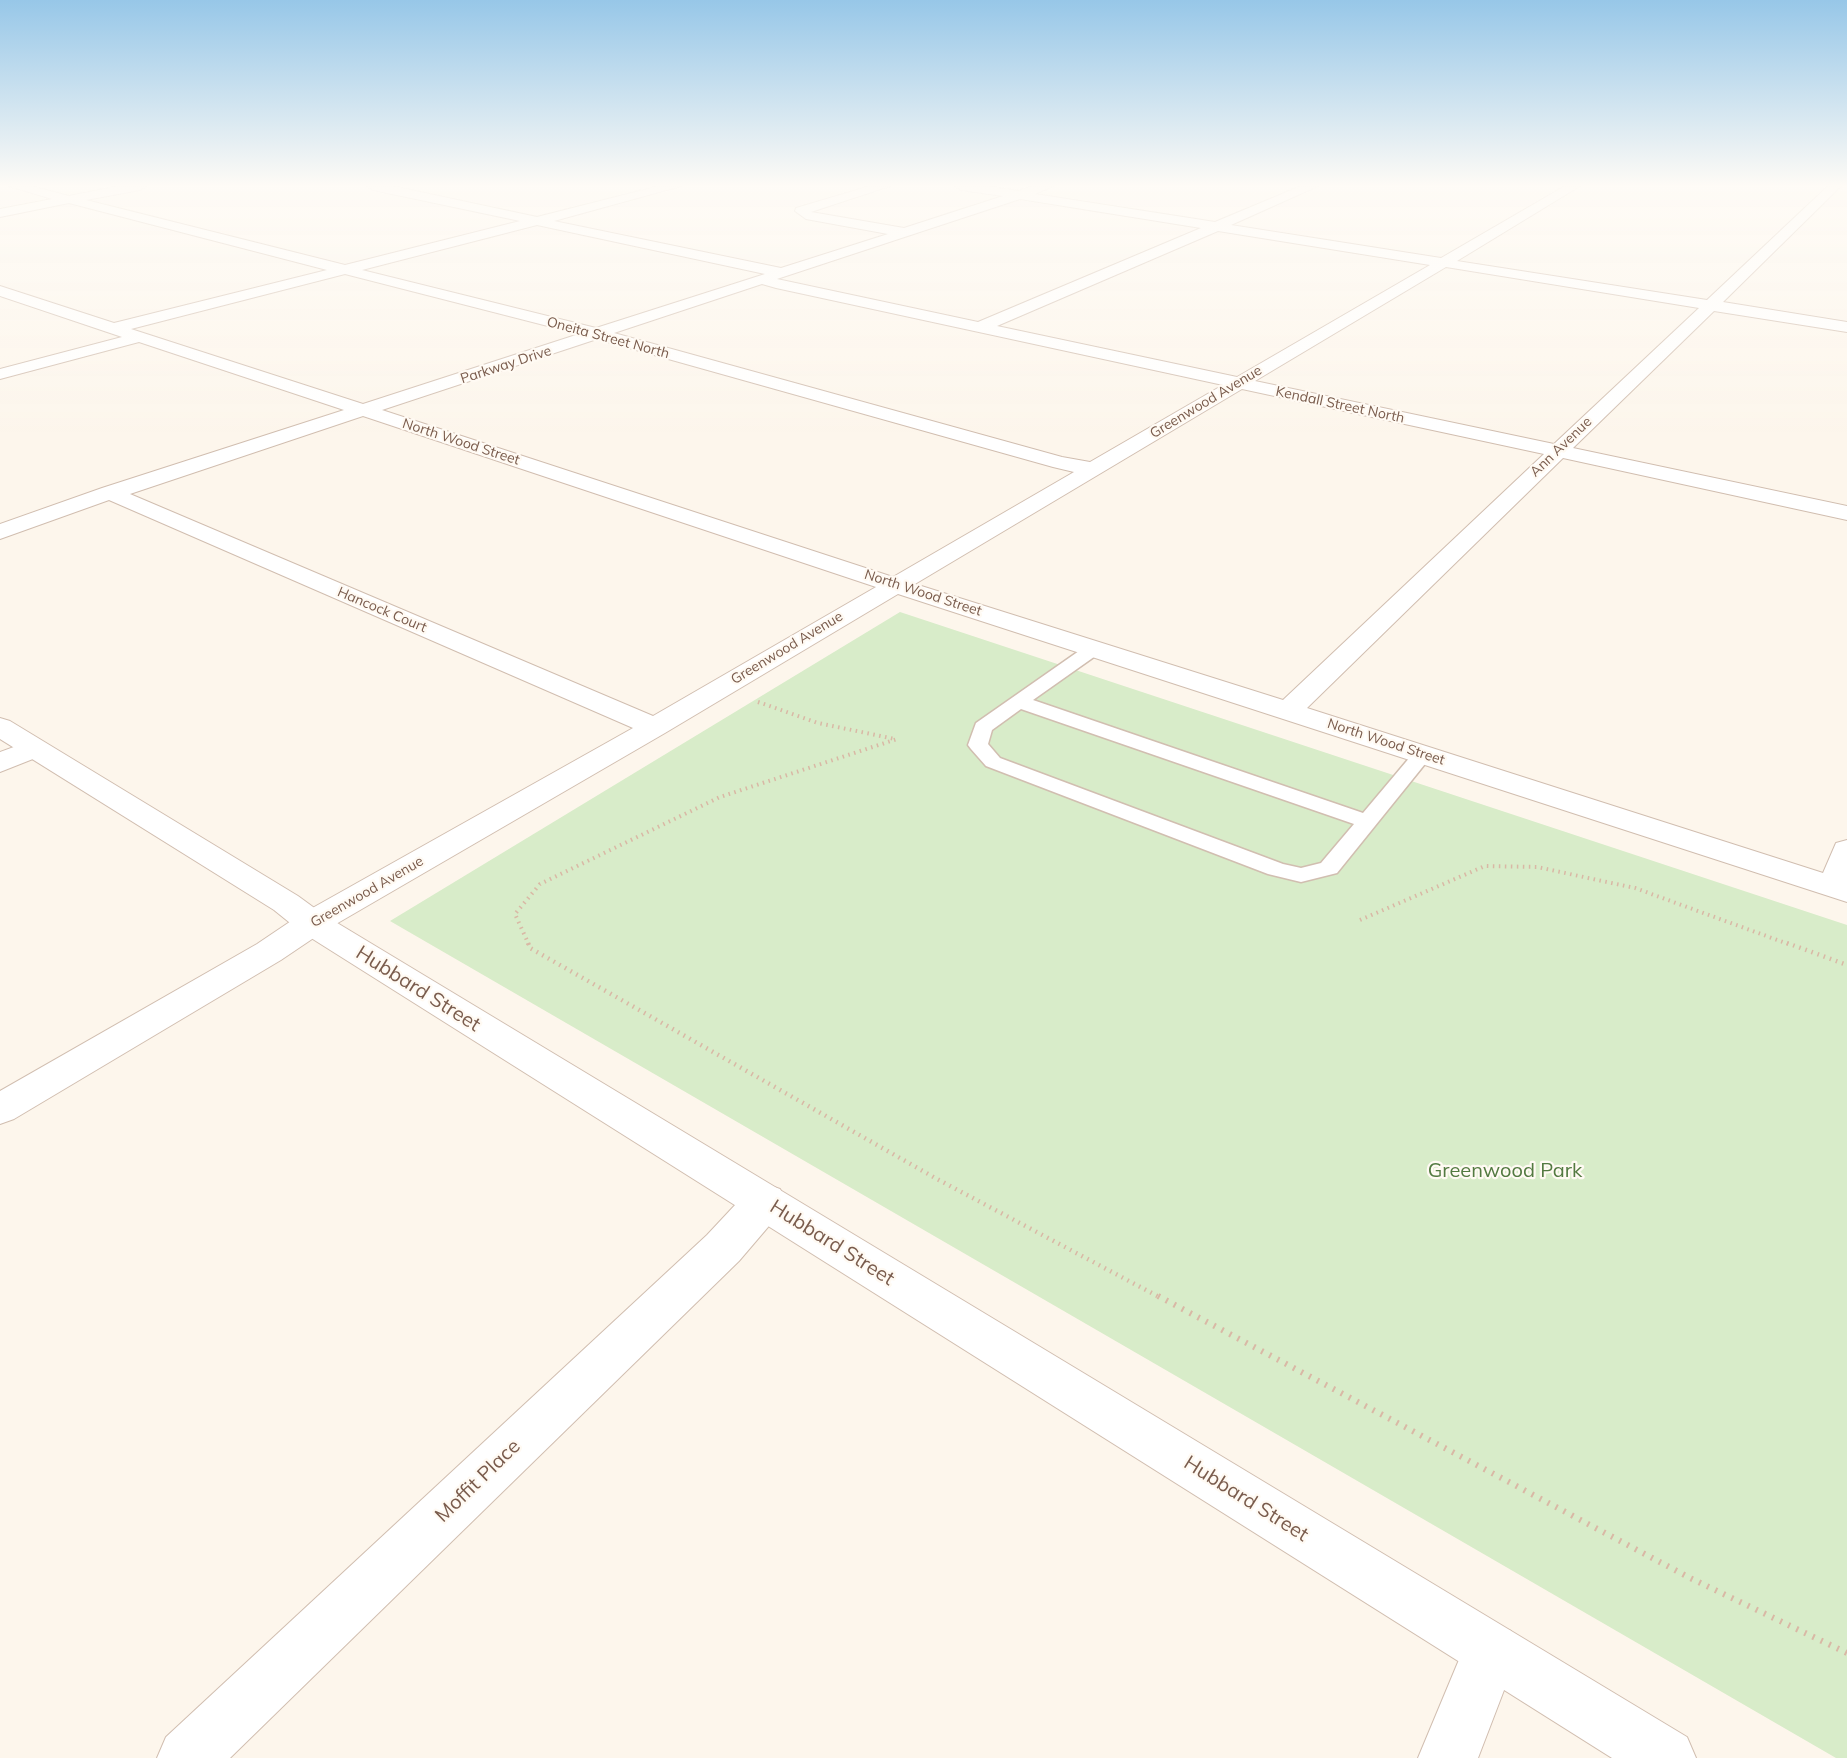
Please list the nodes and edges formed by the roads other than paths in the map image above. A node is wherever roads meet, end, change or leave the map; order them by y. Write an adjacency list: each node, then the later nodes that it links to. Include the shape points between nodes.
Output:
1 (337, 268): 9 (street, Oneita Street North)
2 (353, 268): 9 (street)
3 (759, 268): 10 (street)
4 (797, 268): 10 (street, Parkway Drive)
5 (1119, 268): 14 (street)
6 (1434, 268): 20 (street, Greenwood Avenue)
7 (1475, 268): 13 (street)
8 (1748, 268): 13 (street, Ann Avenue)
9 (345, 270): 16 (street); 17 (street, Oneita Street North)
10 (782, 273): 11 (street, Parkway Drive)
11 (764, 280): 14 (street, Kendall Street North); 17 (street, Parkway Drive)
12 (0, 291): 16 (street, North Wood Street)
13 (1709, 305): 15 (street); 22 (street, Ann Avenue)
14 (981, 327): 20 (street, Kendall Street North)
15 (1847, 327)
16 (114, 328): 18 (street, North Wood Street)
17 (598, 334): 21 (street, Parkway Drive); 23 (street, Oneita Street North)
18 (140, 337): 19 (street); 21 (street, North Wood Street)
19 (0, 374)
20 (1237, 383): 22 (street, Kendall Street North); 23 (street, Greenwood Avenue)
21 (366, 411): 24 (street, Parkway Drive); 27 (street, North Wood Street)
22 (1558, 451): 25 (street, Kendall Street North); 30 (street, Ann Avenue)
23 (1093, 469): 27 (street, Greenwood Avenue)
24 (110, 493): 26 (street, Parkway Drive); 31 (street, Hancock Court)
25 (1847, 513)
26 (0, 532)
27 (895, 584): 28 (street, North Wood Street); 31 (street, Greenwood Avenue)
28 (1095, 648): 29 (lane); 30 (street, North Wood Street)
29 (1019, 702): 34 (lane); 34 (lane, via 983,727 978,745 993,762 1276,869 1301,875 1329,868)
30 (1289, 710): 33 (street, North Wood Street)
31 (655, 727): 37 (street, Greenwood Avenue)
32 (11, 746): 37 (street, Hubbard Street, via 286,903)
33 (1423, 754): 34 (lane); 36 (street, North Wood Street)
34 (1367, 822)
35 (1847, 850): 36 (street)
36 (1840, 890)
37 (312, 923): 38 (street, Greenwood Avenue); 39 (street, Hubbard Street)
38 (0, 1109)
39 (765, 1202): 40 (street, Hubbard Street); 41 (street, Moffit Place, via 723,1248)
40 (1491, 1651): 42 (street); 43 (street, Hubbard Street)
41 (187, 1758)
42 (1448, 1758)
43 (1666, 1758)

